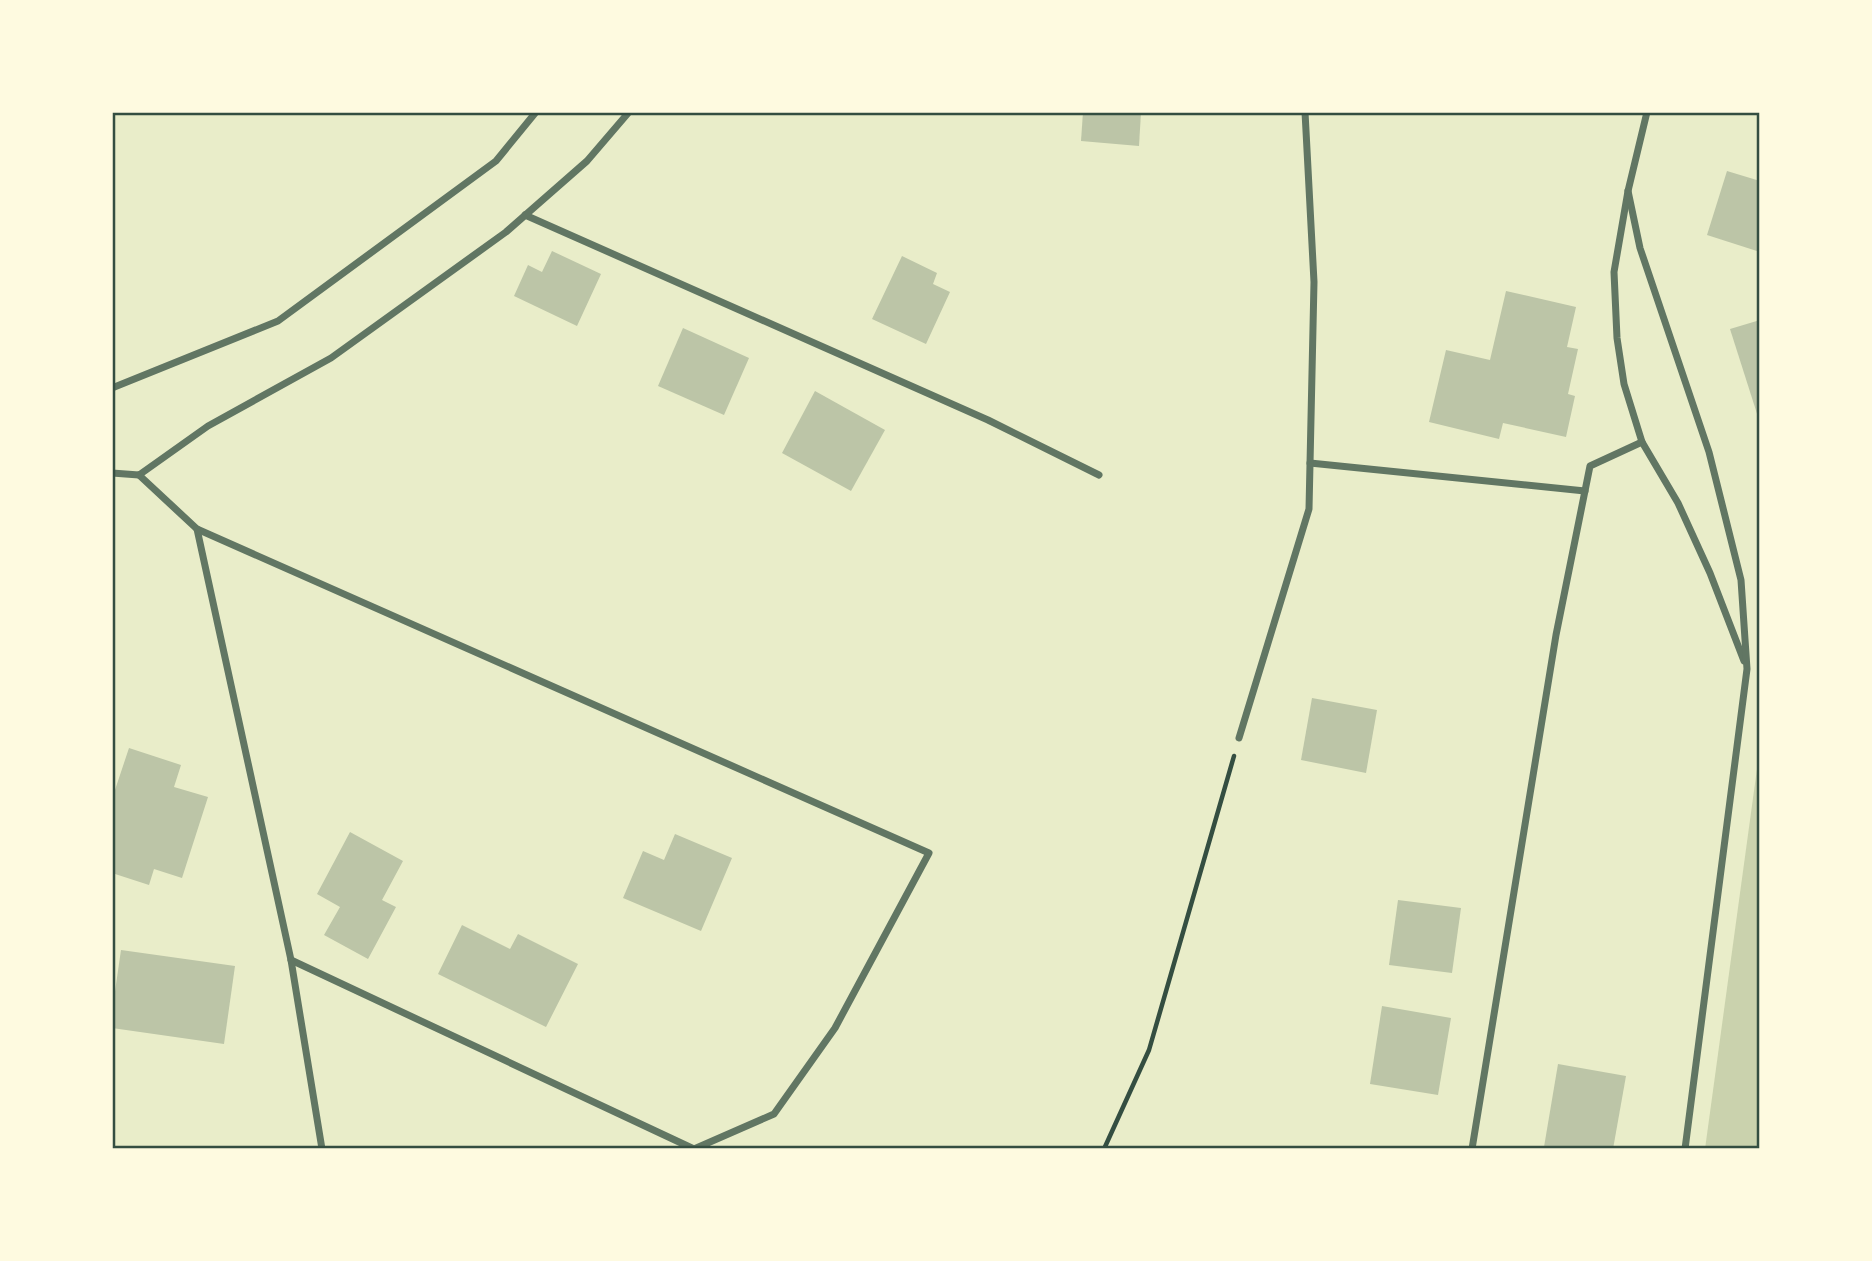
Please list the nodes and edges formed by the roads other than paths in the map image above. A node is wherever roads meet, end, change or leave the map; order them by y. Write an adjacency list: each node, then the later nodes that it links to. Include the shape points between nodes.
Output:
1 (536, 112): 7 (street, via 496,161 278,321)
2 (629, 112): 6 (street, via 587,161)
3 (1305, 112): 9 (street, via 1314,282)
4 (1647, 112): 5 (street)
5 (1628, 191): 8 (street, via 1614,272 1617,338 1624,384); 15 (street, via 1640,248 1709,452 1741,580)
6 (525, 215): 11 (street, via 331,358 208,426); 12 (street, via 988,420)
7 (112, 388)
8 (1642, 442): 13 (street, via 1590,466); 15 (street, via 1705,561)
9 (1310, 463): 13 (street); 16 (street, via 1309,509)
10 (112, 473): 11 (street)
11 (139, 475): 14 (street)
12 (1099, 475)
13 (1585, 491): 19 (street, via 1556,635)
14 (197, 529): 17 (street); 17 (street, via 929,853 835,1028 774,1114 694,1149)
15 (1747, 669): 20 (street)
16 (1239, 738)
17 (291, 960): 18 (street)
18 (322, 1149)
19 (1472, 1149)
20 (1685, 1149)

